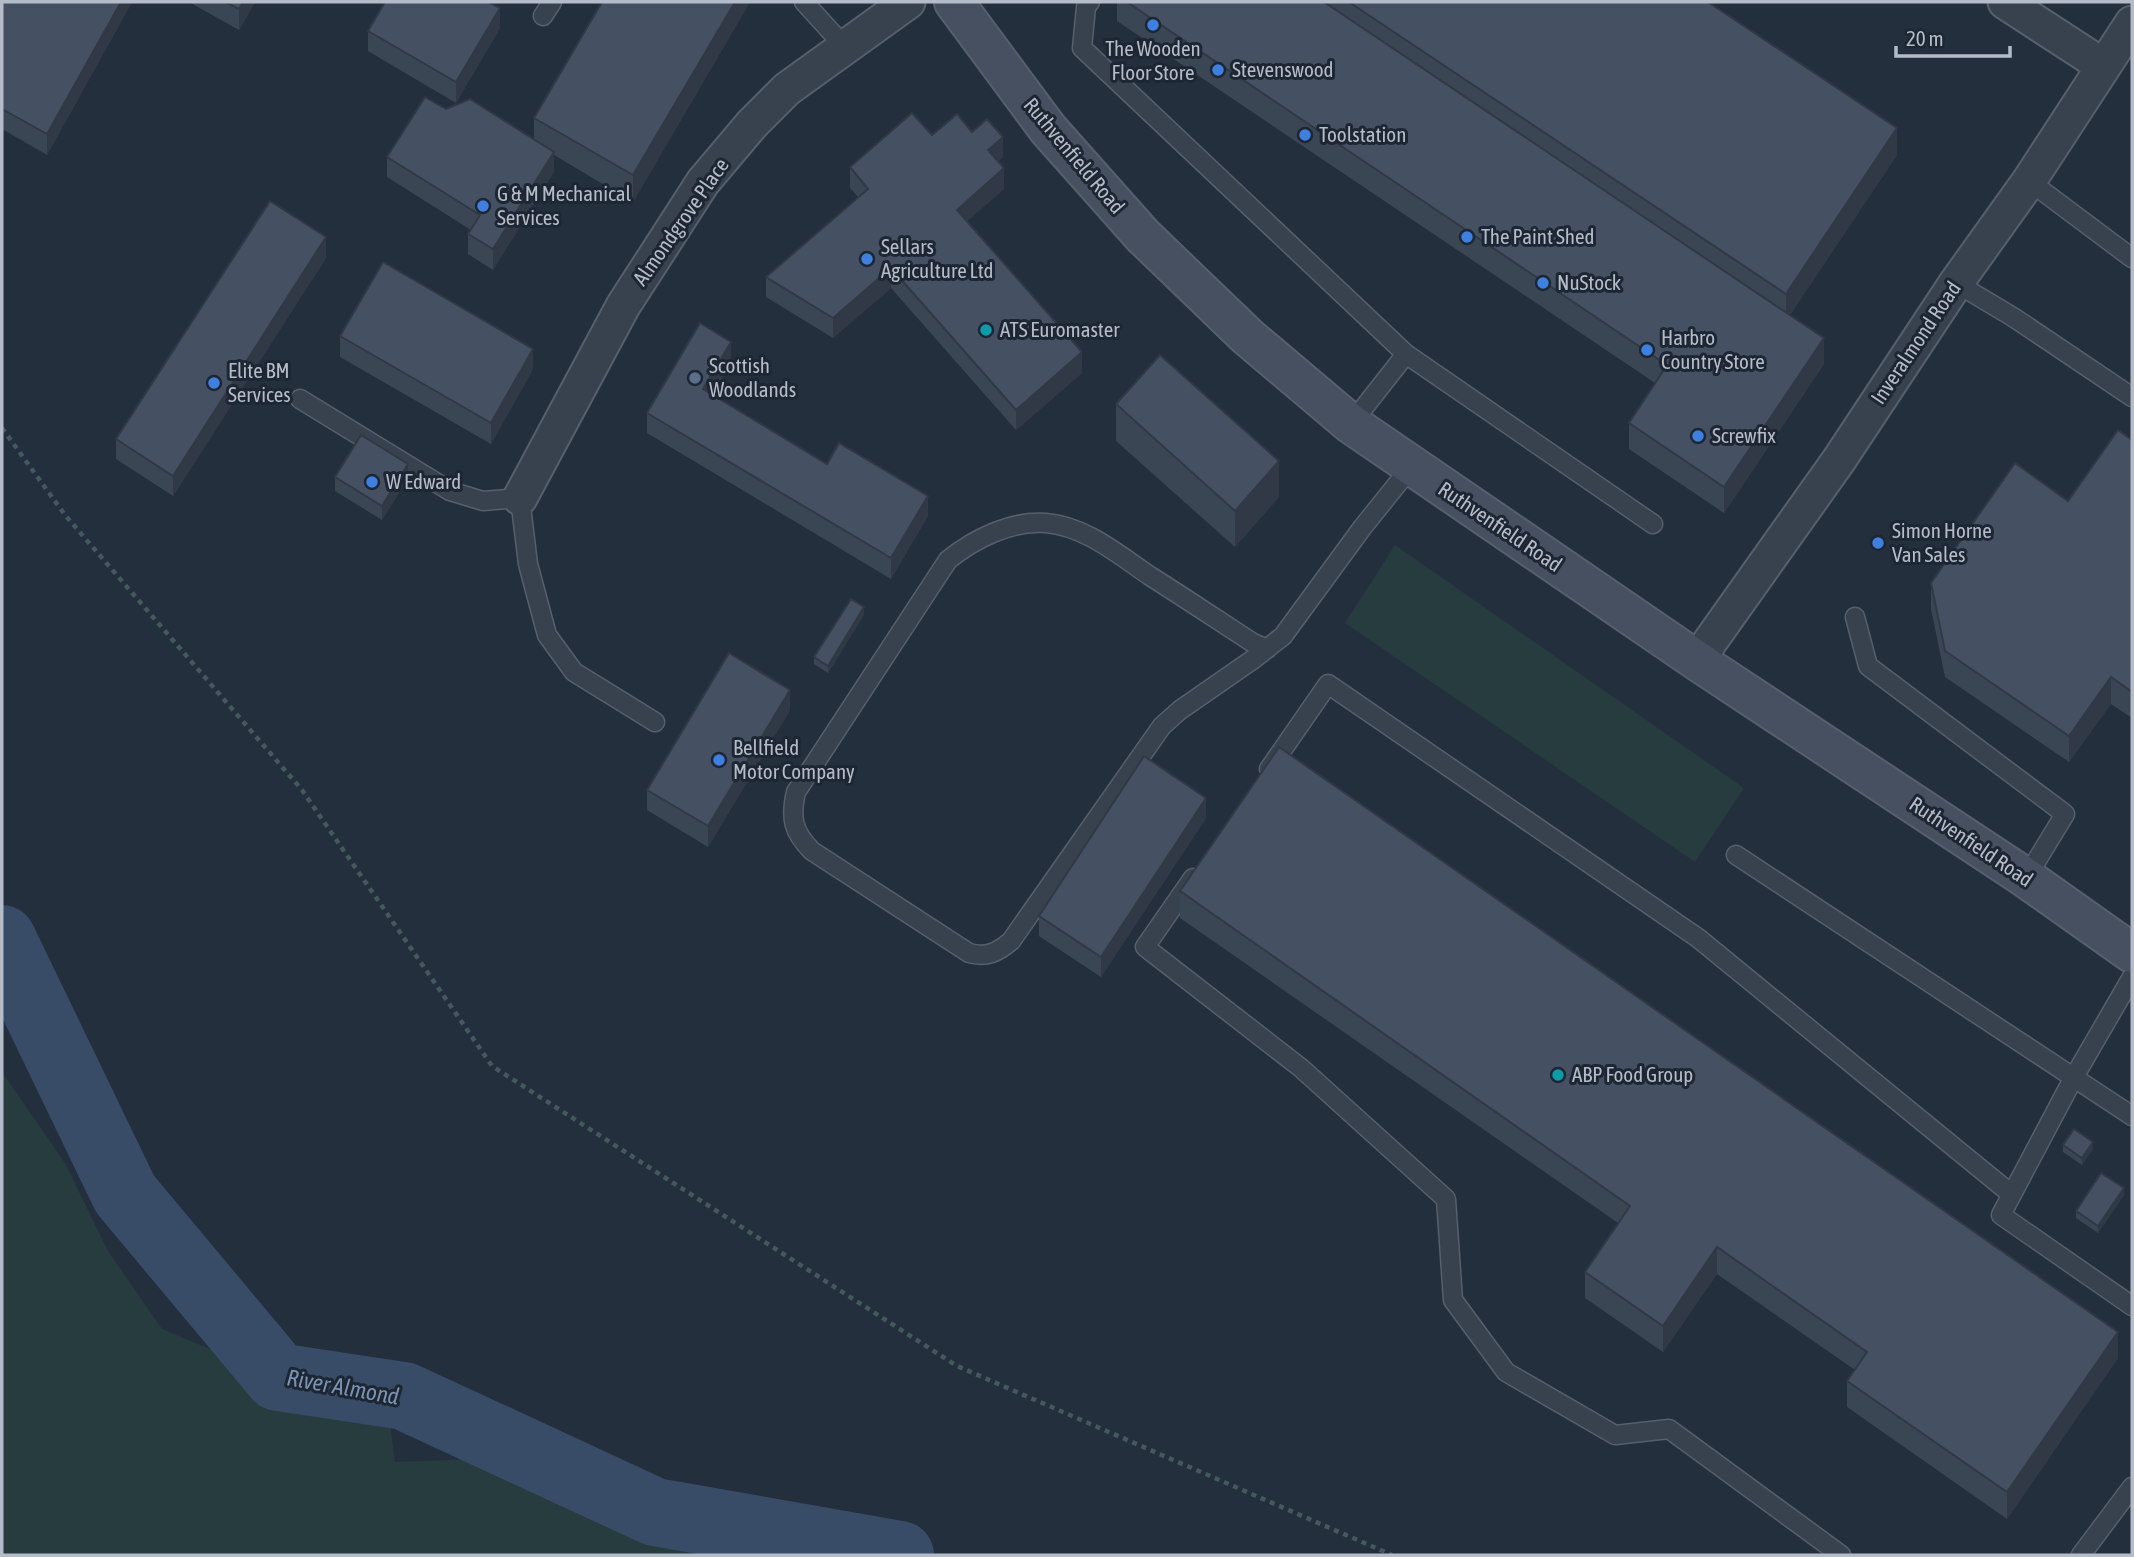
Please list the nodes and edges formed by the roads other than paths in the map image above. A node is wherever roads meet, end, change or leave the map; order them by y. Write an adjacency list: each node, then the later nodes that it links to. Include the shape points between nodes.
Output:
1 (804, 2): 7 (lane)
2 (908, 2): 7 (street, Almondgrove Place)
3 (954, 2): 15 (street, Ruthvenfield Road, via 1048,130 1143,236 1248,337)
4 (1090, 2): 12 (lane, via 1082,48)
5 (2005, 2): 8 (street)
6 (2132, 23): 8 (street, Inveralmond Road)
7 (845, 47): 17 (street, Almondgrove Place, via 787,89 703,182 623,306)
8 (2101, 68): 9 (street, Inveralmond Road)
9 (2029, 181): 10 (lane); 11 (street, Inveralmond Road)
10 (2132, 258)
11 (1956, 283): 13 (lane); 21 (street, Inveralmond Road)
12 (1406, 354): 15 (lane); 18 (lane)
13 (2132, 397)
14 (300, 399): 17 (lane, via 450,491 483,501)
15 (1351, 424): 16 (street, Ruthvenfield Road)
16 (1411, 467): 20 (lane, via 1283,636); 21 (street, Ruthvenfield Road)
17 (520, 498): 22 (lane, via 528,564 547,635 574,672)
18 (1653, 524)
19 (1855, 617): 26 (lane, via 1868,666 2065,814)
20 (1267, 649): 20 (lane, via 1162,726 1011,941 989,955 969,953 812,851 796,832 792,821 796,792 948,560 995,532 1044,523 1066,526)
21 (1699, 662): 26 (street, Ruthvenfield Road)
22 (655, 722)
23 (1256, 787): 31 (lane, via 1328,684 1698,938)
24 (1736, 855): 29 (lane)
25 (1201, 867): 34 (lane, via 1145,947 1301,1068 1446,1199 1453,1300 1506,1372 1615,1435 1669,1429)
26 (2026, 878): 27 (street, Ruthvenfield Road)
27 (2132, 953)
28 (2132, 977): 29 (lane)
29 (2074, 1077): 30 (lane); 31 (lane)
30 (2132, 1116)
31 (2010, 1193): 32 (lane, via 2000,1215)
32 (2132, 1306)
33 (2132, 1487): 35 (lane)
34 (1840, 1555)
35 (2081, 1555)

